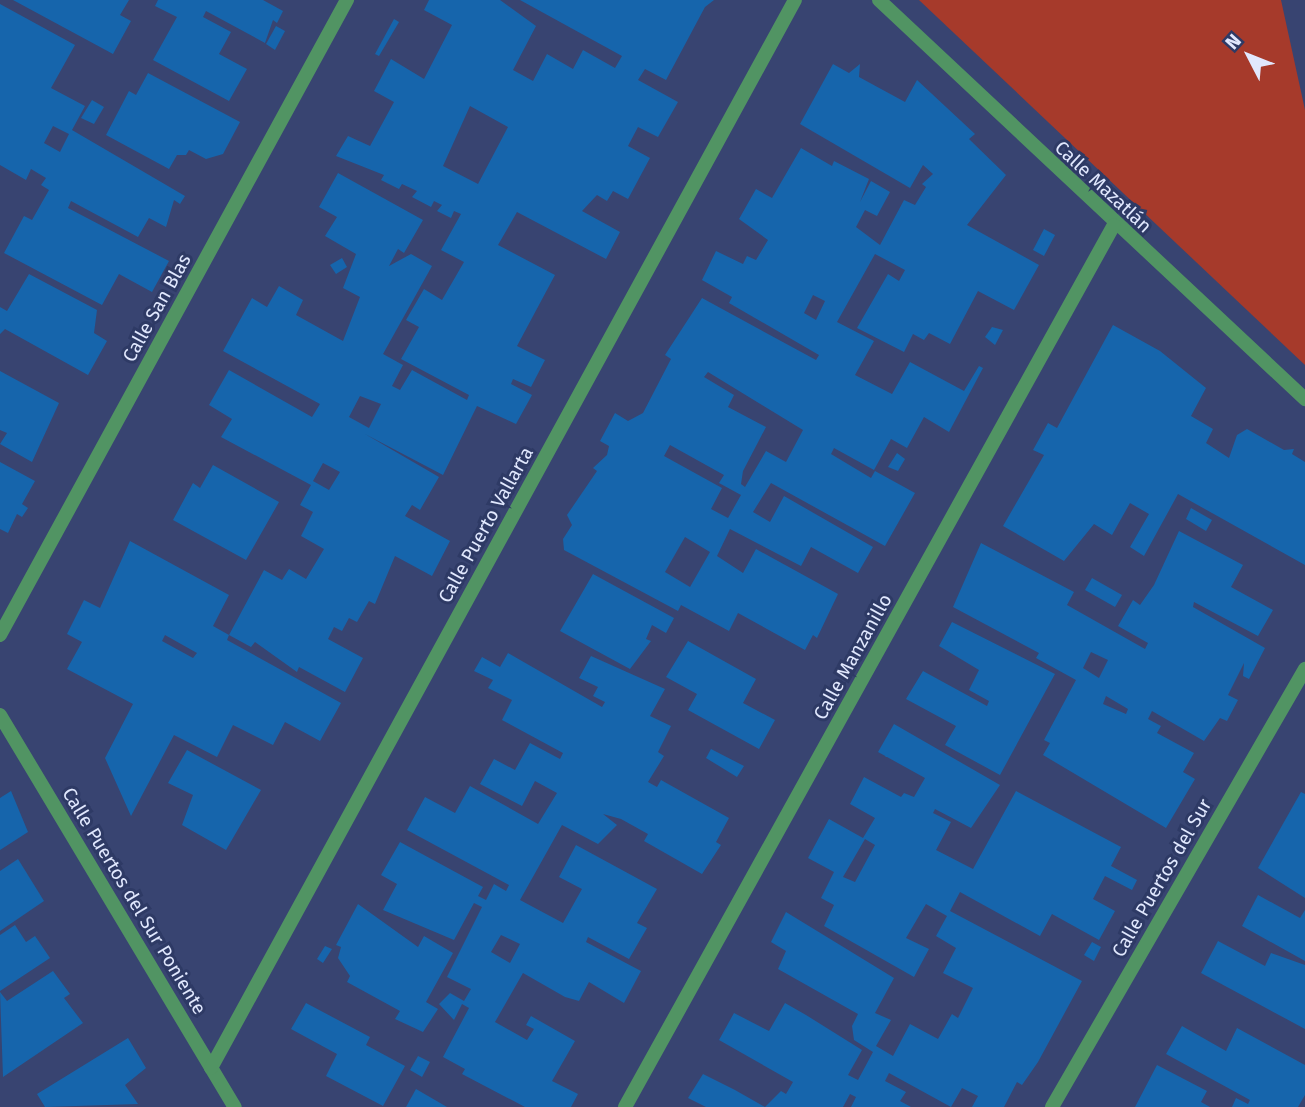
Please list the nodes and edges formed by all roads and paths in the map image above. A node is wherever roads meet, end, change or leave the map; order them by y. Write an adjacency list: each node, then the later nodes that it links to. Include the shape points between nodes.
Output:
1 (347, 0): 6 (street, Calle San Blas)
2 (794, 0): 9 (street, Calle Puerto Vallarta)
3 (879, 0): 4 (street, Calle Mazatlán)
4 (1114, 225): 5 (street, Calle Mazatlán); 11 (street, Calle Manzanillo)
5 (1305, 399)
6 (0, 635)
7 (1305, 669): 12 (street, Calle Puertos del Sur)
8 (0, 715): 9 (street, Calle Puertos del Sur Poniente)
9 (211, 1068): 10 (street, Calle Puertos del Sur Poniente)
10 (235, 1107)
11 (625, 1107)
12 (1052, 1107)

